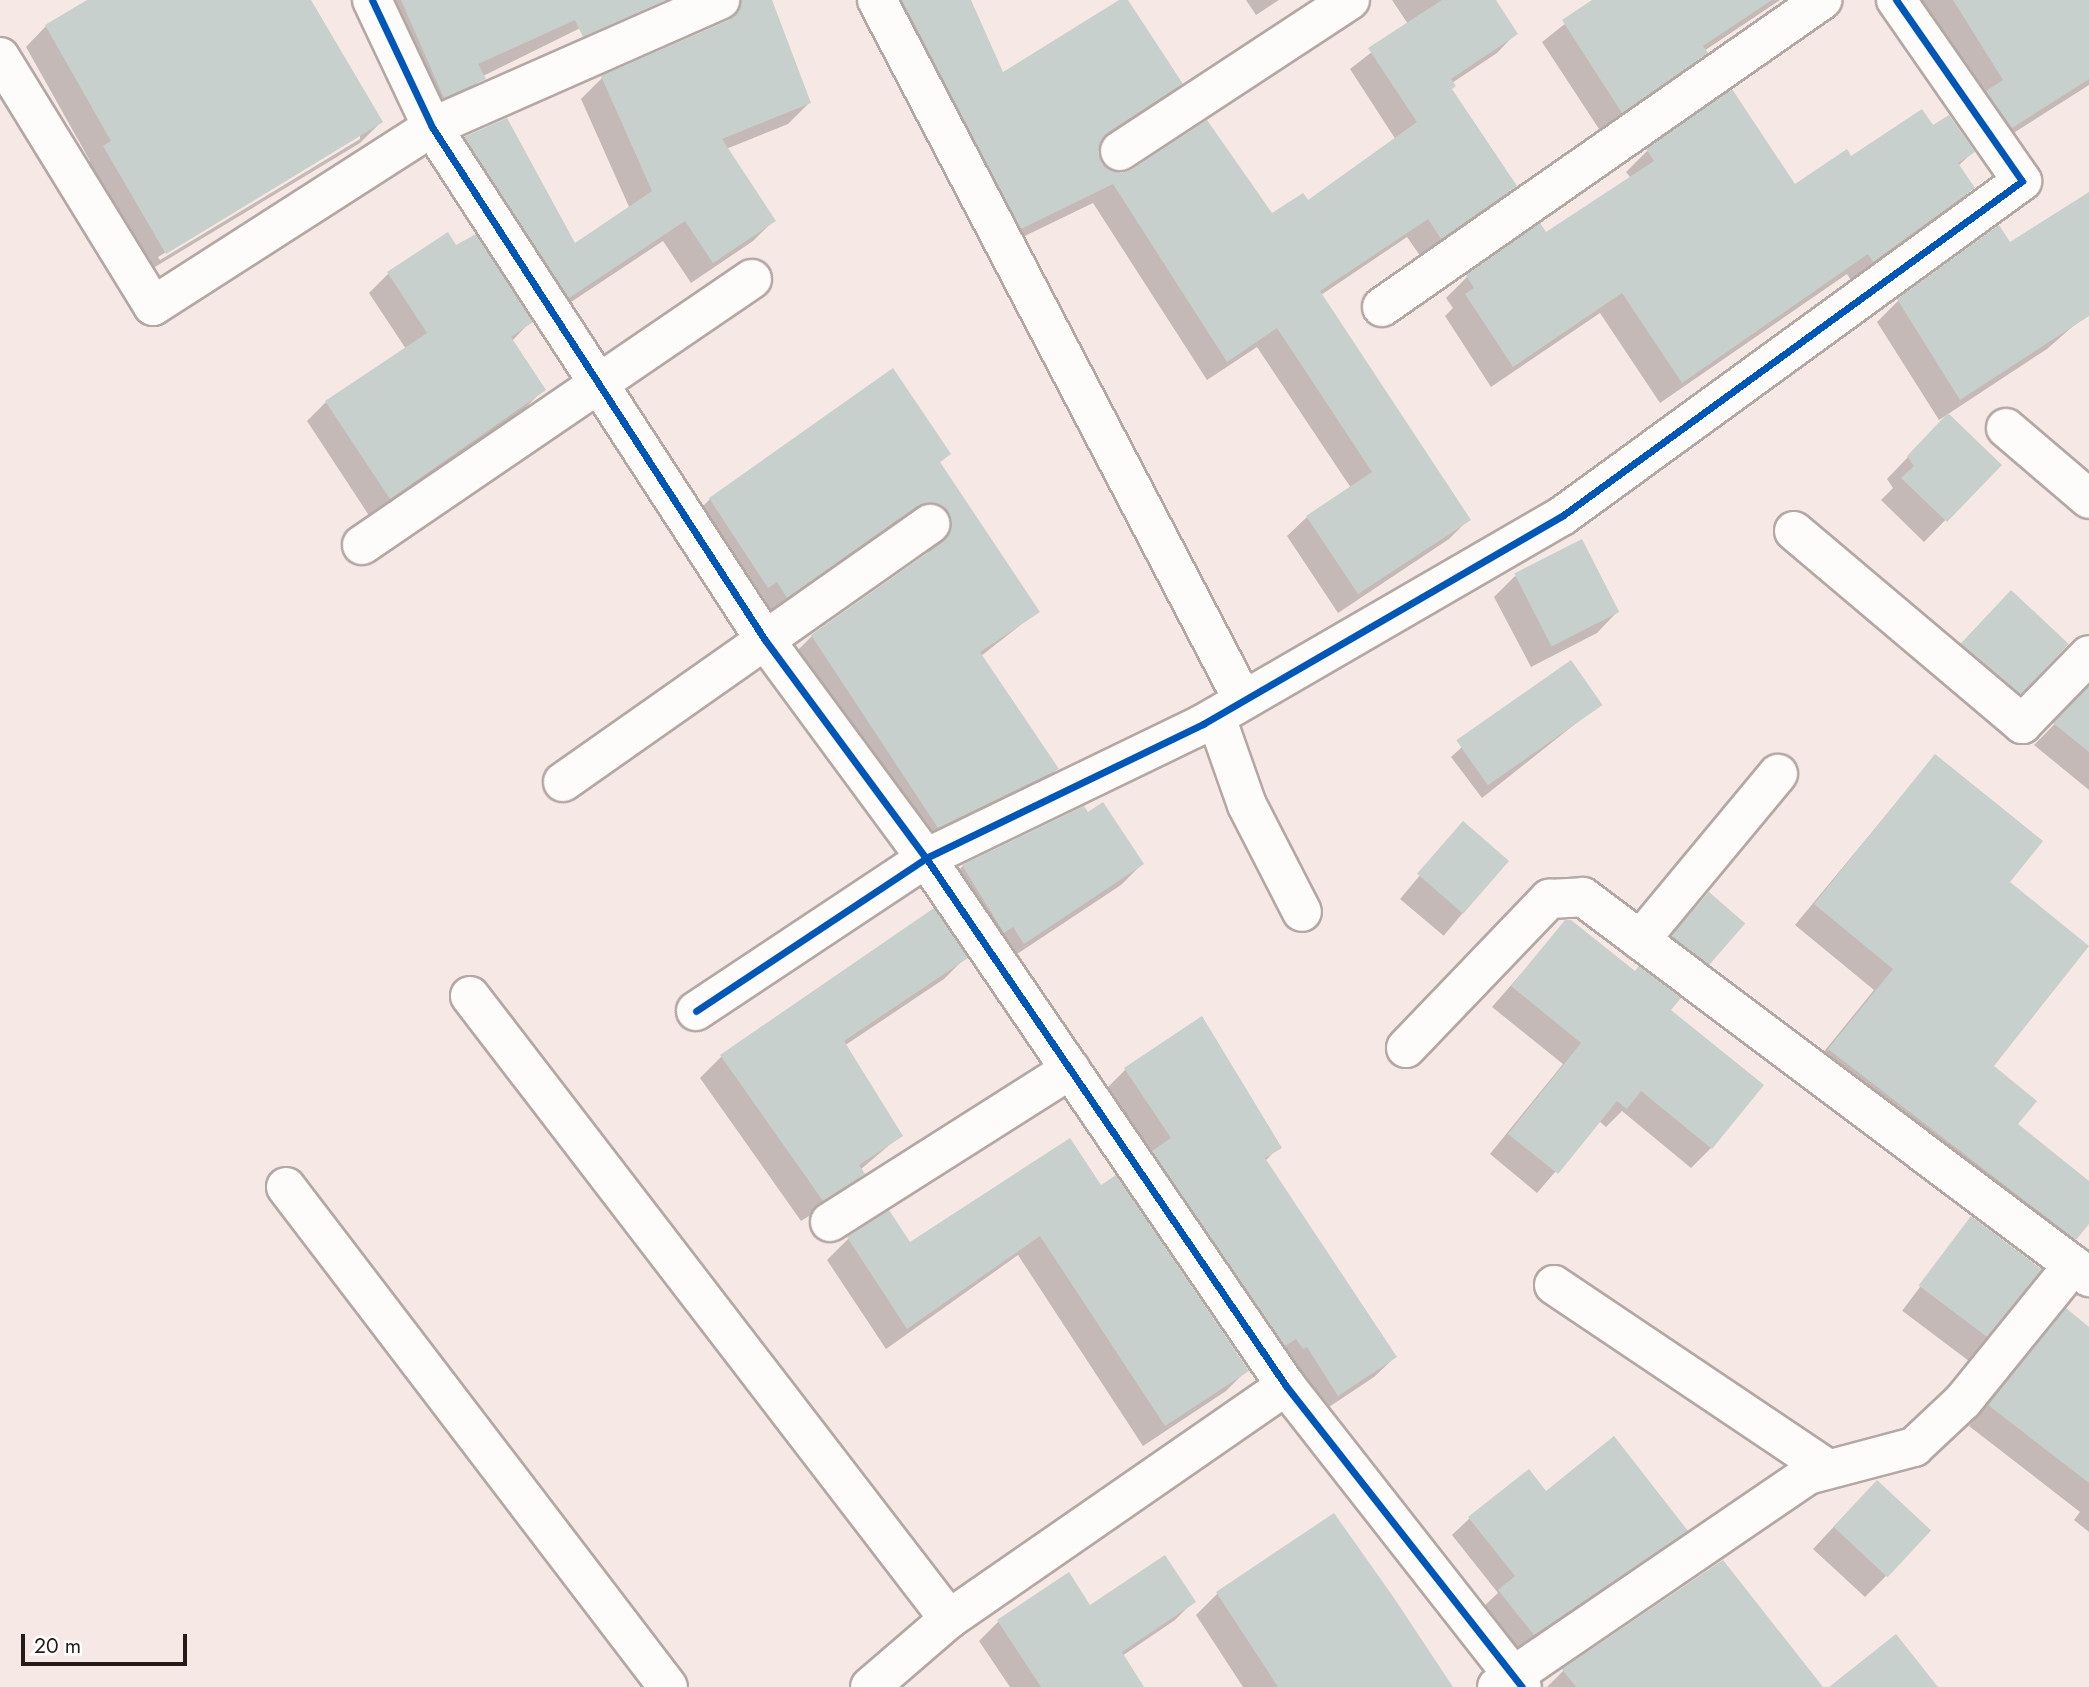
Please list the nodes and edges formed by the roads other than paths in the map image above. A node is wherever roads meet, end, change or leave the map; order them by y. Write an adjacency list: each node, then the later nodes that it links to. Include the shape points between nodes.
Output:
1 (372, 0): 8 (street)
2 (720, 0): 8 (street)
3 (877, 0): 20 (street)
4 (1350, 0): 9 (street)
5 (1822, 0): 11 (street)
6 (1896, 0): 20 (street, via 2022,181 1562,516)
7 (0, 57): 8 (street, via 153,306)
8 (432, 127): 12 (street)
9 (1119, 151)
10 (752, 279): 12 (street)
11 (1381, 307)
12 (596, 382): 17 (street); 18 (street)
13 (2006, 428): 14 (street)
14 (2089, 499)
15 (930, 524): 18 (street)
16 (1794, 531): 19 (street, via 2022,724)
17 (362, 545)
18 (765, 640): 22 (street); 23 (street)
19 (2089, 655)
20 (1229, 709): 23 (street); 24 (street, via 1247,805)
21 (1777, 774): 25 (street)
22 (563, 782)
23 (926, 858): 27 (street); 29 (street)
24 (1302, 912)
25 (1640, 940): 28 (street, via 1583,897 1549,899); 32 (street)
26 (470, 996): 36 (street)
27 (695, 1011)
28 (1406, 1048)
29 (1071, 1069): 31 (street); 34 (street)
30 (286, 1187): 38 (street)
31 (830, 1222)
32 (2081, 1271): 35 (street, via 1963,1401 1914,1447)
33 (1555, 1284): 35 (street)
34 (1286, 1386): 36 (street); 37 (street)
35 (1828, 1469): 37 (street, via 1808,1475)
36 (949, 1619): 39 (street)
37 (1511, 1683)
38 (668, 1687)
39 (870, 1687)

